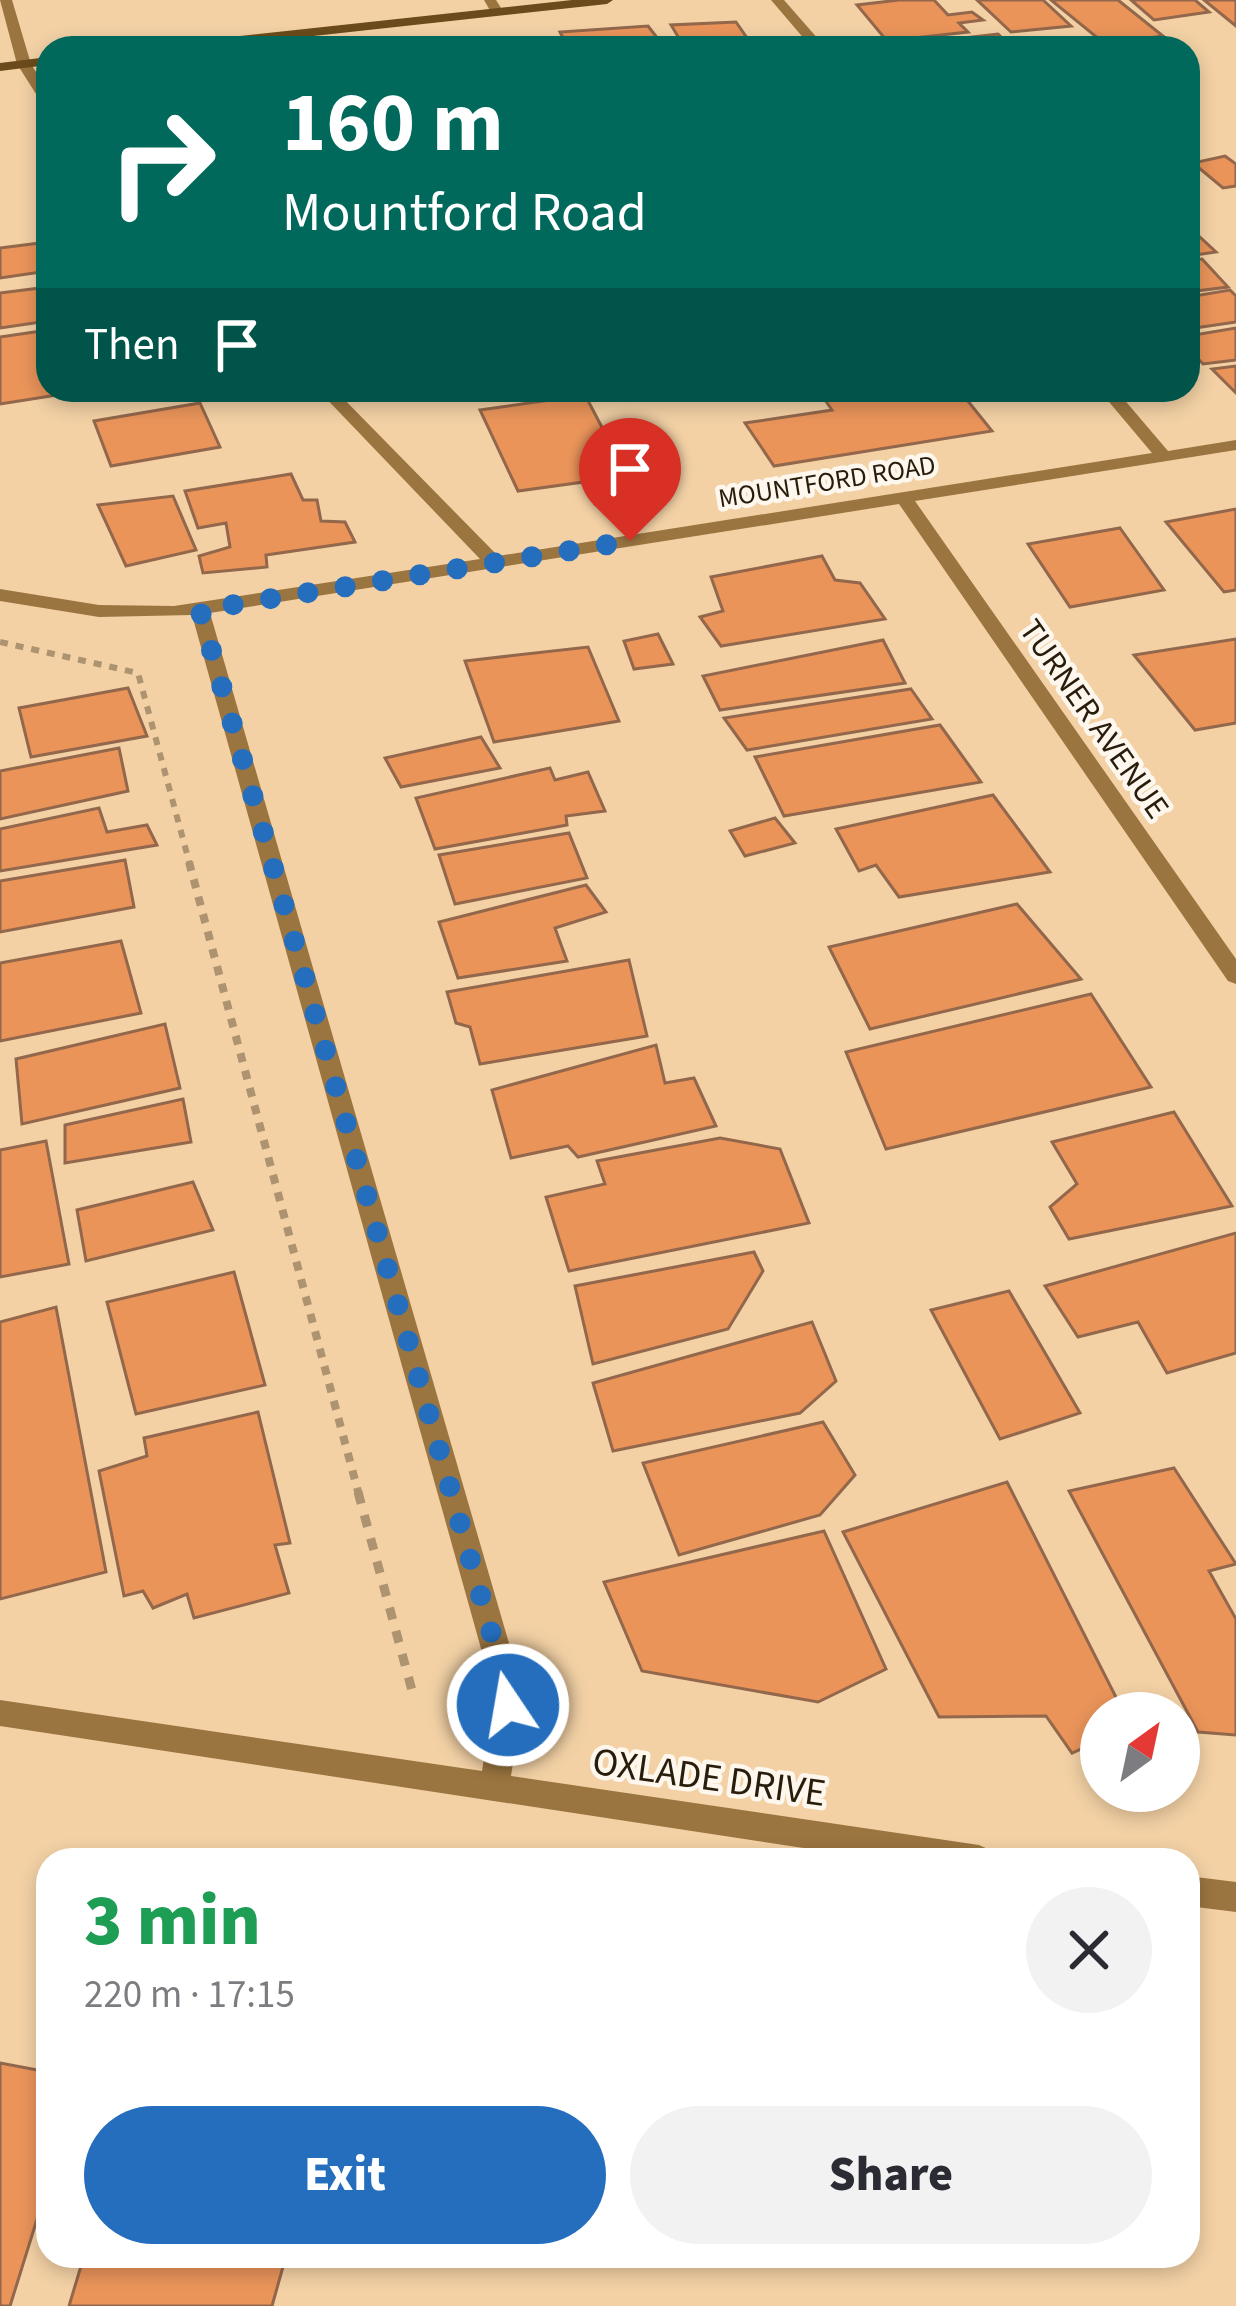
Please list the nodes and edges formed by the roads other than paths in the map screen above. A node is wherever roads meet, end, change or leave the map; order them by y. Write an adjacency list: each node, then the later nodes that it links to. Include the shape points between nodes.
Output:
1 (6, 0): 8 (street)
2 (607, 0): 4 (street)
3 (777, 0): 6 (street)
4 (494, 6): 5 (street)
5 (260, 36)
6 (808, 36)
7 (36, 63): 8 (street)
8 (24, 64): 9 (street); 10 (street)
9 (0, 67)
10 (36, 83)
11 (338, 402): 16 (street)
12 (1117, 402): 14 (street)
13 (1236, 445): 14 (street, MOUNTFORD ROAD)
14 (1164, 457): 15 (street, MOUNTFORD ROAD)
15 (903, 497): 16 (street, MOUNTFORD ROAD); 19 (street, TURNER AVENUE)
16 (494, 562): 18 (street, MOUNTFORD ROAD)
17 (0, 595): 18 (street, MOUNTFORD ROAD, via 70,611)
18 (200, 610): 21 (street, via 509,1695)
19 (1236, 976)
20 (0, 1713): 21 (street, OXLADE DRIVE)
21 (494, 1789): 22 (street, OXLADE DRIVE)
22 (897, 1848)
23 (1200, 1892): 24 (street)
24 (1236, 1897)

